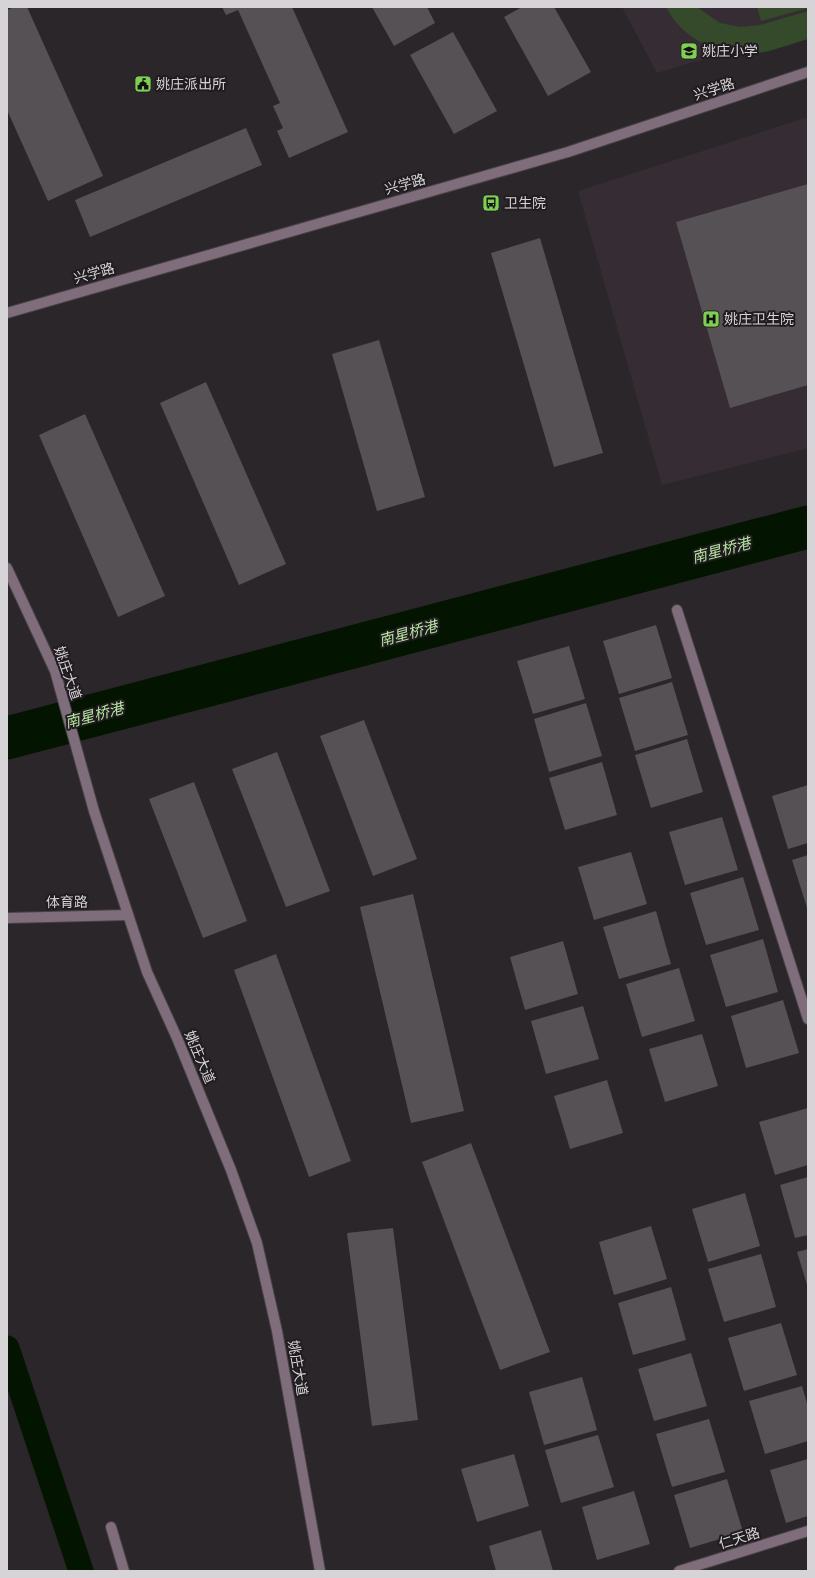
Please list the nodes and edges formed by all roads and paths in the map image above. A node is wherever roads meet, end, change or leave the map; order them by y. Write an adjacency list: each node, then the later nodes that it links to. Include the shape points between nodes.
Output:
1 (808, 72): 2 (street, 兴学路, via 568,152)
2 (7, 313)
3 (7, 568): 5 (street, 姚庄大道, via 55,671 94,811)
4 (677, 610): 7 (street)
5 (128, 915): 6 (street, 体育路); 11 (street, 姚庄大道, via 147,972 177,1038 258,1243 277,1331)
6 (7, 918)
7 (808, 1019)
8 (111, 1527): 10 (street)
9 (808, 1531): 12 (street, 仁天路)
10 (124, 1571)
11 (320, 1571)
12 (679, 1571)

